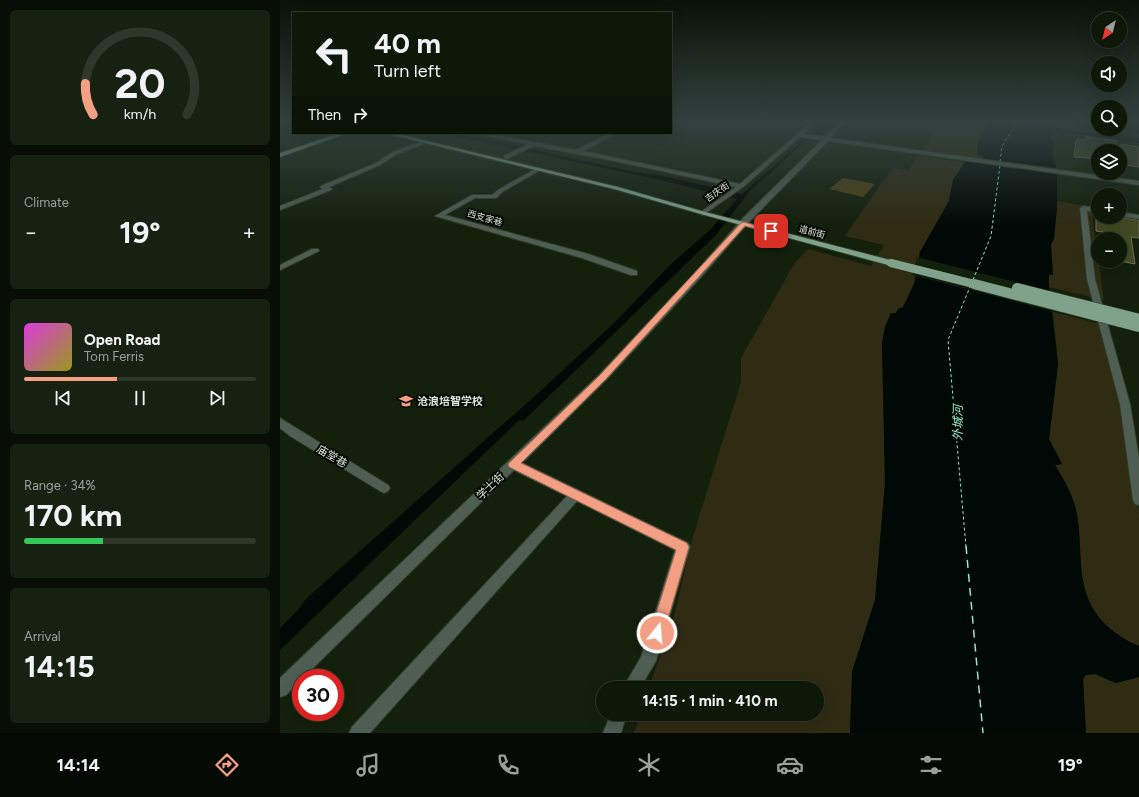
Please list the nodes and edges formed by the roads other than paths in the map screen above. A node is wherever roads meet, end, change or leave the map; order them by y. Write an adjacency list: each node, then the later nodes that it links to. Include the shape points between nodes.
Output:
1 (388, 157): 11 (street, via 323,187 329,189)
2 (489, 157): 8 (main road, 道前街)
3 (506, 157): 13 (main road, 道前街, via 621,185)
4 (602, 157): 10 (street)
5 (775, 157): 10 (street, 吉庆街)
6 (804, 157): 16 (street, 学士街)
7 (960, 157): 9 (street)
8 (539, 169): 13 (main road, 道前街); 20 (street, 西支家巷, via 500,190 494,197 474,196 439,216 585,256)
9 (1139, 182)
10 (741, 186): 13 (street, 吉庆街)
11 (280, 208)
12 (1091, 209): 27 (street, via 1083,208 1091,279 1125,404)
13 (706, 211): 16 (main road, 道前街)
14 (1127, 215): 15 (street)
15 (1139, 217)
16 (740, 220): 18 (main road, 道前街); 24 (street, 学士街, via 603,377)
17 (315, 251): 19 (street)
18 (893, 260): 21 (main road, 道前街, bridge); 22 (main road, 道前街, bridge)
19 (280, 268)
20 (634, 273)
21 (1139, 320)
22 (1139, 327)
23 (280, 422): 25 (street, 庙堂巷)
24 (513, 464): 26 (street); 29 (street, 学士街)
25 (384, 488)
26 (575, 496): 28 (street, via 683,547 648,661); 31 (street)
27 (1139, 500)
28 (635, 681)
29 (280, 689)
30 (616, 721): 32 (street)
31 (358, 733)
32 (612, 733)

